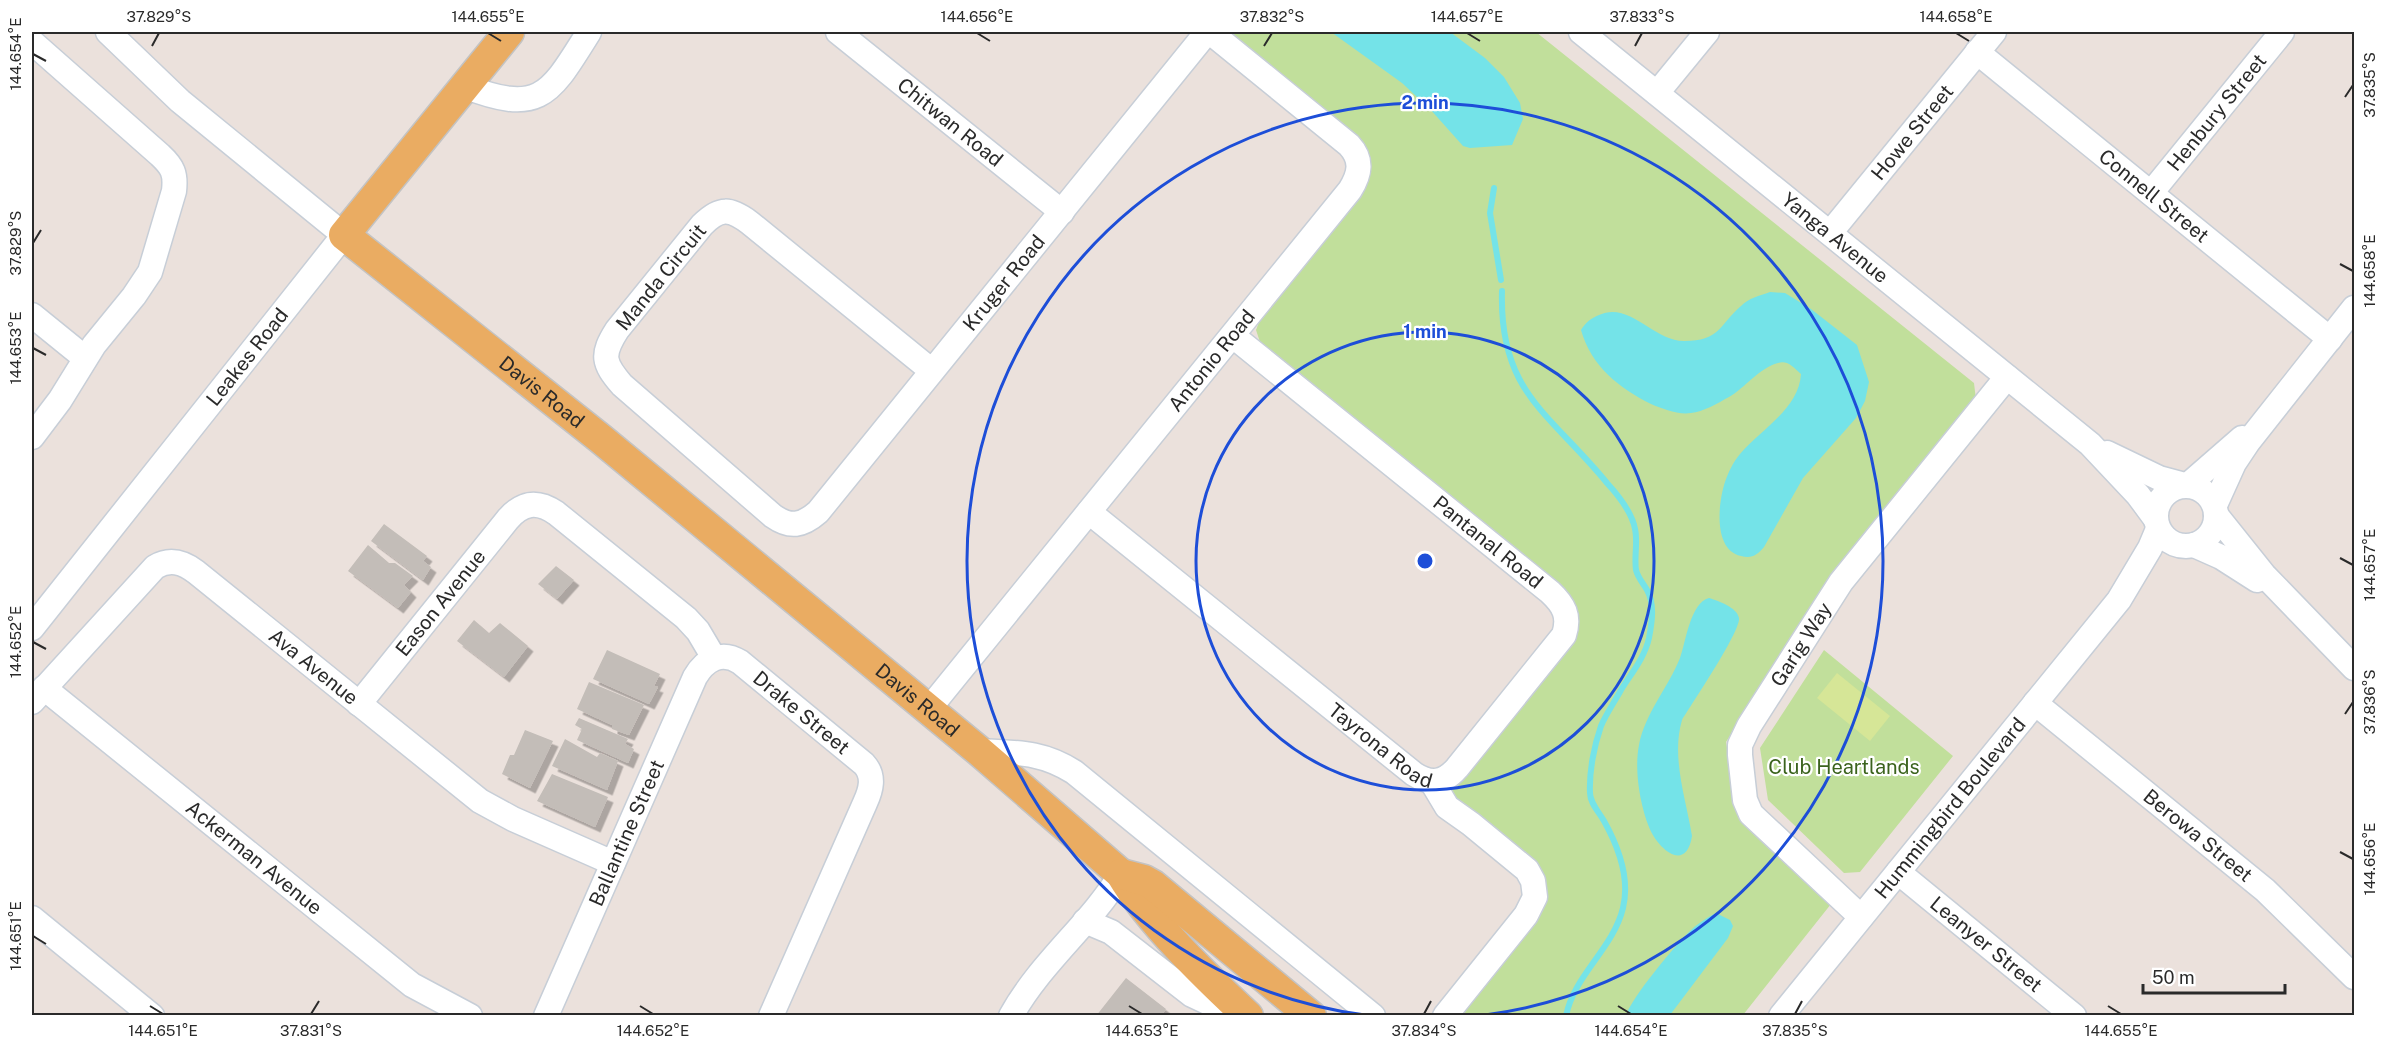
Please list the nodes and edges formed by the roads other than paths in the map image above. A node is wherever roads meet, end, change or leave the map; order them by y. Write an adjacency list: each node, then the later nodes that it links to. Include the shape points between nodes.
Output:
1 (108, 32): 17 (street, Davis Road, via 180,101)
2 (509, 32): 12 (main road, Leakes Road)
3 (588, 32): 12 (street, via 556,81 537,96 494,98)
4 (838, 32): 15 (street, Chitwan Road)
5 (1209, 32): 15 (street, Kruger Road); 20 (street, Antonio Road, via 1349,145 1360,173)
6 (1581, 32): 13 (street, Yanga Avenue)
7 (1707, 32): 13 (street)
8 (1994, 32): 11 (street, Howe Street)
9 (2282, 32): 14 (street, Henbury Street)
10 (32, 42): 22 (street, via 160,155 175,174 174,191 150,272)
11 (1977, 52): 14 (street, Connell Street); 16 (street, Howe Street)
12 (464, 86): 17 (main road, Leakes Road)
13 (1657, 93): 16 (street, Yanga Avenue)
14 (2151, 193): 21 (street, Connell Street)
15 (1062, 212): 23 (street, Kruger Road)
16 (1830, 233): 24 (street, Yanga Avenue)
17 (344, 236): 36 (street, Leakes Road); 42 (main road, Davis Road, via 601,439)
18 (2355, 308): 21 (street)
19 (32, 315): 22 (street)
20 (1233, 336): 30 (street, Antonio Road); 44 (street, Pantanal Road, via 1550,592 1565,609 1566,627 1558,644 1457,768 1445,779)
21 (2330, 339): 25 (street)
22 (85, 358): 26 (street)
23 (932, 371): 32 (street, Kruger Road, via 818,512); 32 (street, Manda Circuit, via 740,216 716,213 702,225 617,330 606,350 607,364 622,384 767,512)
24 (2007, 377): 27 (street, Yanga Avenue); 48 (street, Garig Way, via 1841,582 1740,745 1743,789 1751,814)
25 (2276, 405): 28 (street); 29 (street, via 2234,463)
26 (32, 437)
27 (2090, 444): 28 (street, Yanga Avenue, via 2159,478); 31 (street, Yanga Avenue, via 2138,495)
28 (2187, 485): 29 (street, via 2203,490); 31 (street, via 2176,486 2161,498)
29 (2215, 510): 33 (street, via 2211,533); 35 (street, via 2243,551)
30 (1089, 512): 42 (street, Antonio Road); 44 (street, Tayrona Road, via 1414,774)
31 (2157, 524): 33 (street, via 2164,537); 34 (street, Hummingbird Boulevard, via 2150,548)
32 (795, 525)
33 (2188, 546): 34 (street, Hummingbird Boulevard); 35 (street, via 2232,563)
34 (2119, 600): 40 (street, Hummingbird Boulevard)
35 (2289, 602): 38 (street)
36 (32, 628)
37 (714, 658): 41 (street, Eason Avenue, via 686,618 555,513 542,505 527,505 507,519); 45 (street, Ballantine Street, via 695,677); 55 (street, Drake Street, via 729,657 740,662 857,758 870,774 866,804)
38 (2355, 668)
39 (38, 695): 41 (street, Ava Avenue, via 141,580 155,567 171,561 196,572); 53 (street, Ackerman Avenue, via 400,976 427,995)
40 (2035, 703): 46 (street, Hummingbird Boulevard); 51 (street, Berowa Street, via 2265,890)
41 (359, 704): 45 (street, Ava Avenue, via 480,801)
42 (928, 710): 43 (main road, Davis Road)
43 (979, 752): 47 (main road, Davis Road); 60 (street, Davis Road, via 1032,753 1074,772)
44 (1432, 782): 61 (street, Tayrona Road, via 1446,807 1522,866 1534,886 1533,902 1526,915)
45 (613, 863): 54 (street, Ballantine Street)
46 (1898, 872): 48 (street, Hummingbird Boulevard); 63 (street, Leanyer Street)
47 (1121, 874): 50 (street); 58 (main road, Davis Road, via 1134,895); 59 (main road, Davis Road, via 1153,885)
48 (1861, 917): 62 (street, Hummingbird Boulevard)
49 (32, 918): 52 (street)
50 (1085, 921): 56 (street); 57 (street, via 1111,932 1192,995)
51 (2355, 977)
52 (152, 1016)
53 (470, 1016)
54 (546, 1016)
55 (771, 1016)
56 (1011, 1016)
57 (1237, 1016)
58 (1248, 1016)
59 (1311, 1016)
60 (1373, 1016)
61 (1445, 1016)
62 (1781, 1016)
63 (2074, 1016)

